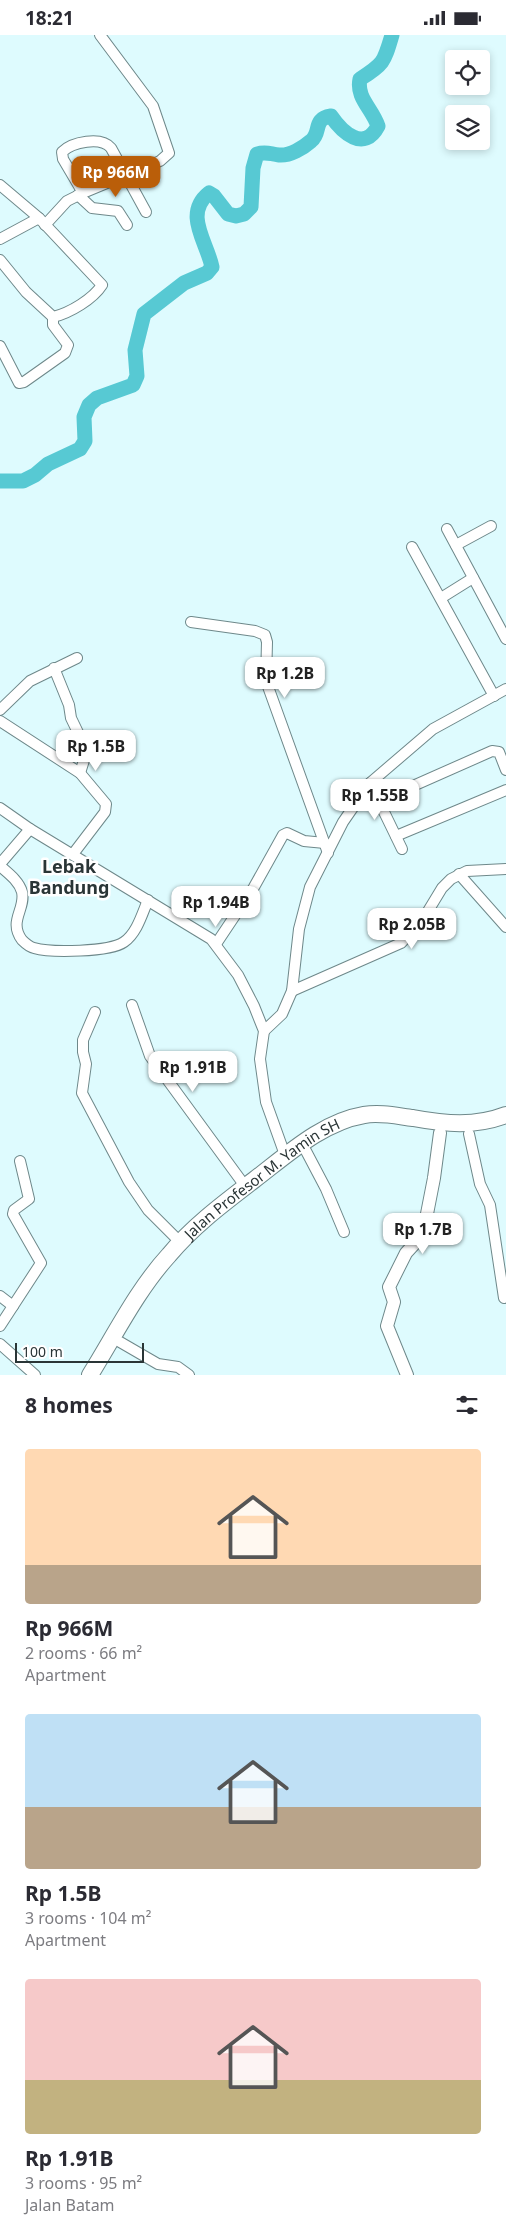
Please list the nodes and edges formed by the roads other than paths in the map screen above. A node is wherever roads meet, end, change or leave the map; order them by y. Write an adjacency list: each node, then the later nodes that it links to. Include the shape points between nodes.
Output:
1 (100, 35): 2 (street, via 153,107 169,149 166,159)
2 (125, 176): 4 (street); 4 (street, via 108,145 81,143 64,150 62,156); 5 (street)
3 (0, 185): 6 (street)
4 (81, 194): 6 (street); 7 (street, via 92,208 118,211)
5 (146, 212)
6 (42, 221): 8 (street); 10 (street, via 102,285 76,307)
7 (127, 225)
8 (0, 239)
9 (0, 260): 10 (street, via 26,292)
10 (53, 317): 11 (street, via 53,325 68,349 24,382 19,383)
11 (0, 346)
12 (491, 526): 14 (street)
13 (447, 529): 14 (street)
14 (456, 545): 16 (street)
15 (412, 547): 17 (street)
16 (473, 578): 17 (street); 19 (street)
17 (441, 598): 23 (street)
18 (191, 622): 34 (street, via 265,635 268,642 266,681)
19 (506, 639)
20 (77, 658): 21 (street)
21 (54, 668): 24 (street, via 30,681); 27 (street, via 84,745 85,757)
22 (506, 689): 23 (street)
23 (494, 696): 28 (street, via 433,729)
24 (0, 710)
25 (0, 721): 27 (street)
26 (506, 770): 30 (street, via 499,753 492,751)
27 (80, 773): 36 (street, via 107,807)
28 (370, 783): 30 (street); 34 (street)
29 (506, 790): 33 (street)
30 (379, 801): 33 (street)
31 (0, 807): 32 (street)
32 (30, 829): 36 (street); 37 (street)
33 (396, 837): 35 (street)
34 (326, 848): 42 (street, via 287,833 283,835 254,887); 43 (street, via 310,887 299,929)
35 (402, 849)
36 (74, 854): 40 (street)
37 (0, 865): 40 (street, via 20,889 22,897 16,921 22,939 32,948 94,950 117,946 131,936)
38 (506, 869): 39 (street, via 471,870)
39 (459, 875): 41 (street); 43 (street, via 442,888 422,921 401,943)
40 (148, 900): 42 (street)
41 (506, 927)
42 (216, 944): 46 (street, via 238,975)
43 (292, 991): 46 (street, via 282,1014)
44 (132, 1005): 54 (street, via 150,1057)
45 (95, 1012): 56 (street, via 83,1040 86,1064 82,1093 129,1182 148,1210)
46 (264, 1031): 52 (street, via 260,1059 266,1102)
47 (506, 1115): 52 (highway, Jalan Profesor M. Yamin SH, via 467,1124 364,1115 331,1126)
48 (506, 1125): 50 (highway, Jalan Profesor M. Yamin SH)
49 (440, 1133): 50 (highway, Jalan Profesor M. Yamin SH); 51 (highway, Jalan Profesor M. Yamin SH, via 390,1124 358,1125); 68 (street, via 425,1225 389,1287 394,1302 387,1326)
50 (469, 1133): 59 (street, via 480,1184 490,1205)
51 (306, 1151): 55 (street); 57 (highway, Jalan Profesor M. Yamin SH)
52 (286, 1155): 54 (highway, Jalan Profesor M. Yamin SH)
53 (20, 1161): 60 (street, via 29,1199 13,1214 41,1263)
54 (245, 1187): 56 (highway, Jalan Profesor M. Yamin SH)
55 (344, 1232)
56 (180, 1242): 57 (highway, Jalan Profesor M. Yamin SH)
57 (172, 1258): 62 (highway, Jalan Profesor M. Yamin SH); 65 (highway, Jalan Profesor M. Yamin SH, via 148,1281)
58 (0, 1295): 60 (street)
59 (504, 1298)
60 (13, 1306): 61 (street)
61 (0, 1326)
62 (120, 1342): 66 (highway, Jalan Profesor M. Yamin SH); 67 (street, via 158,1364 178,1367)
63 (0, 1344): 64 (street)
64 (35, 1375)
65 (90, 1375)
66 (100, 1375)
67 (189, 1375)
68 (407, 1375)

